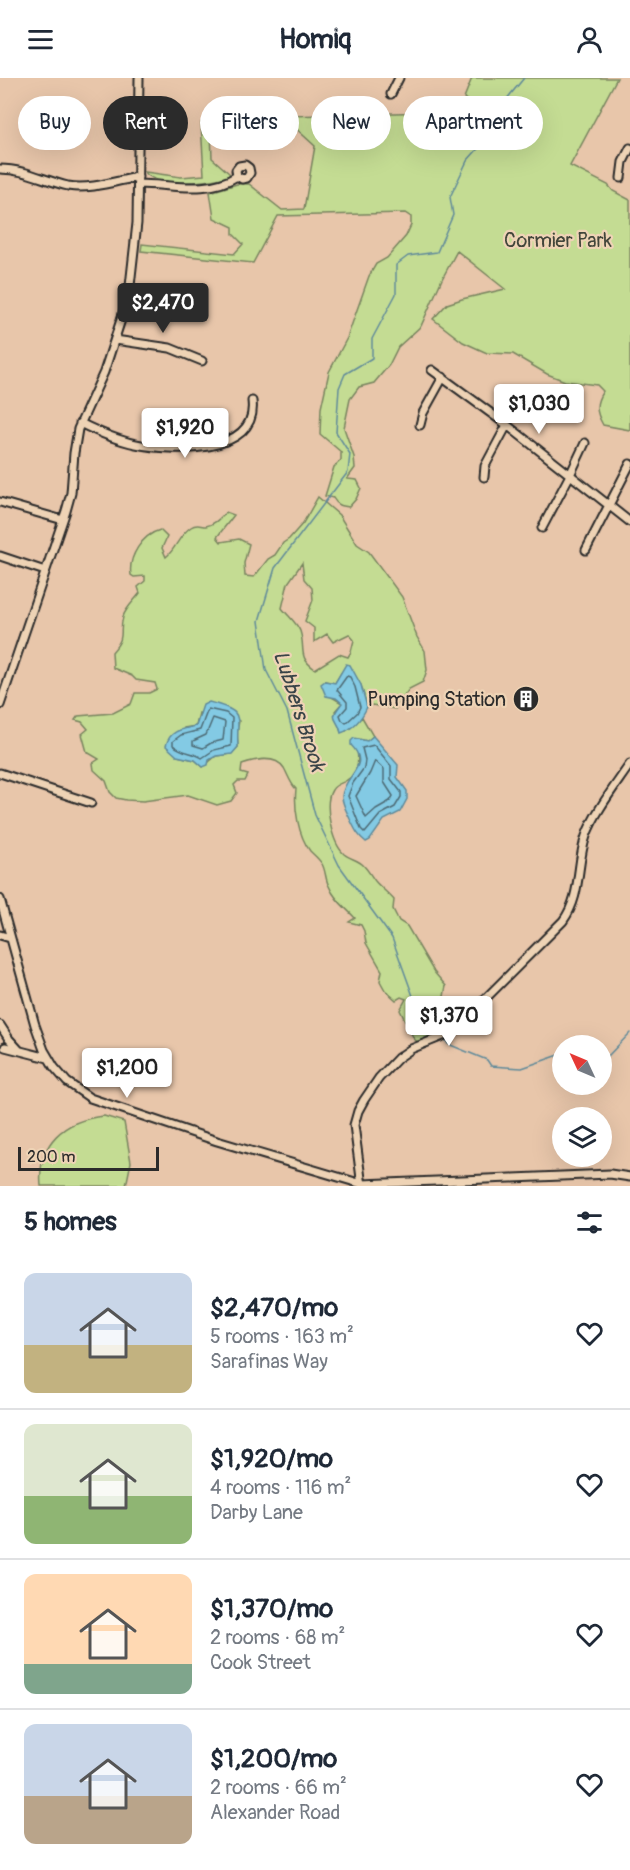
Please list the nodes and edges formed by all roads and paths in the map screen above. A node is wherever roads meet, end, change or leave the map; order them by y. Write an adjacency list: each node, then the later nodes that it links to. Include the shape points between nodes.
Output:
1 (139, 78): 8 (street)
2 (399, 78): 3 (street)
3 (391, 94)
4 (630, 148): 7 (street)
5 (0, 169): 8 (street, via 20,170 77,187)
6 (237, 176): 8 (street, via 212,186 175,187)
7 (621, 178)
8 (138, 181): 9 (street, via 131,283)
9 (115, 340): 10 (street, via 170,348); 14 (street)
10 (202, 361)
11 (432, 370): 12 (street)
12 (443, 377): 15 (street); 16 (street)
13 (252, 401): 14 (street, via 252,417 240,433 208,447 138,444)
14 (80, 423): 23 (street)
15 (420, 425)
16 (507, 425): 19 (street); 20 (street, via 485,465)
17 (585, 443): 19 (street)
18 (630, 464): 22 (street)
19 (570, 475): 22 (street); 25 (street)
20 (484, 477)
21 (0, 502): 23 (street)
22 (608, 505): 24 (street); 26 (street)
23 (63, 520): 28 (street)
24 (630, 522)
25 (542, 528)
26 (586, 550)
27 (0, 556): 28 (street)
28 (45, 571): 29 (street)
29 (0, 705)
30 (629, 766): 41 (street, via 587,833 576,894 566,917 458,1026 404,1054 379,1078 364,1100 354,1121)
31 (0, 773): 32 (street)
32 (91, 803)
33 (0, 899): 35 (street)
34 (0, 935): 35 (street)
35 (10, 938): 39 (street)
36 (0, 1025): 38 (street)
37 (5, 1047): 38 (street)
38 (21, 1052): 39 (street)
39 (48, 1058): 41 (street, via 67,1082 99,1102)
40 (630, 1177): 41 (street, via 610,1173)
41 (362, 1185)

